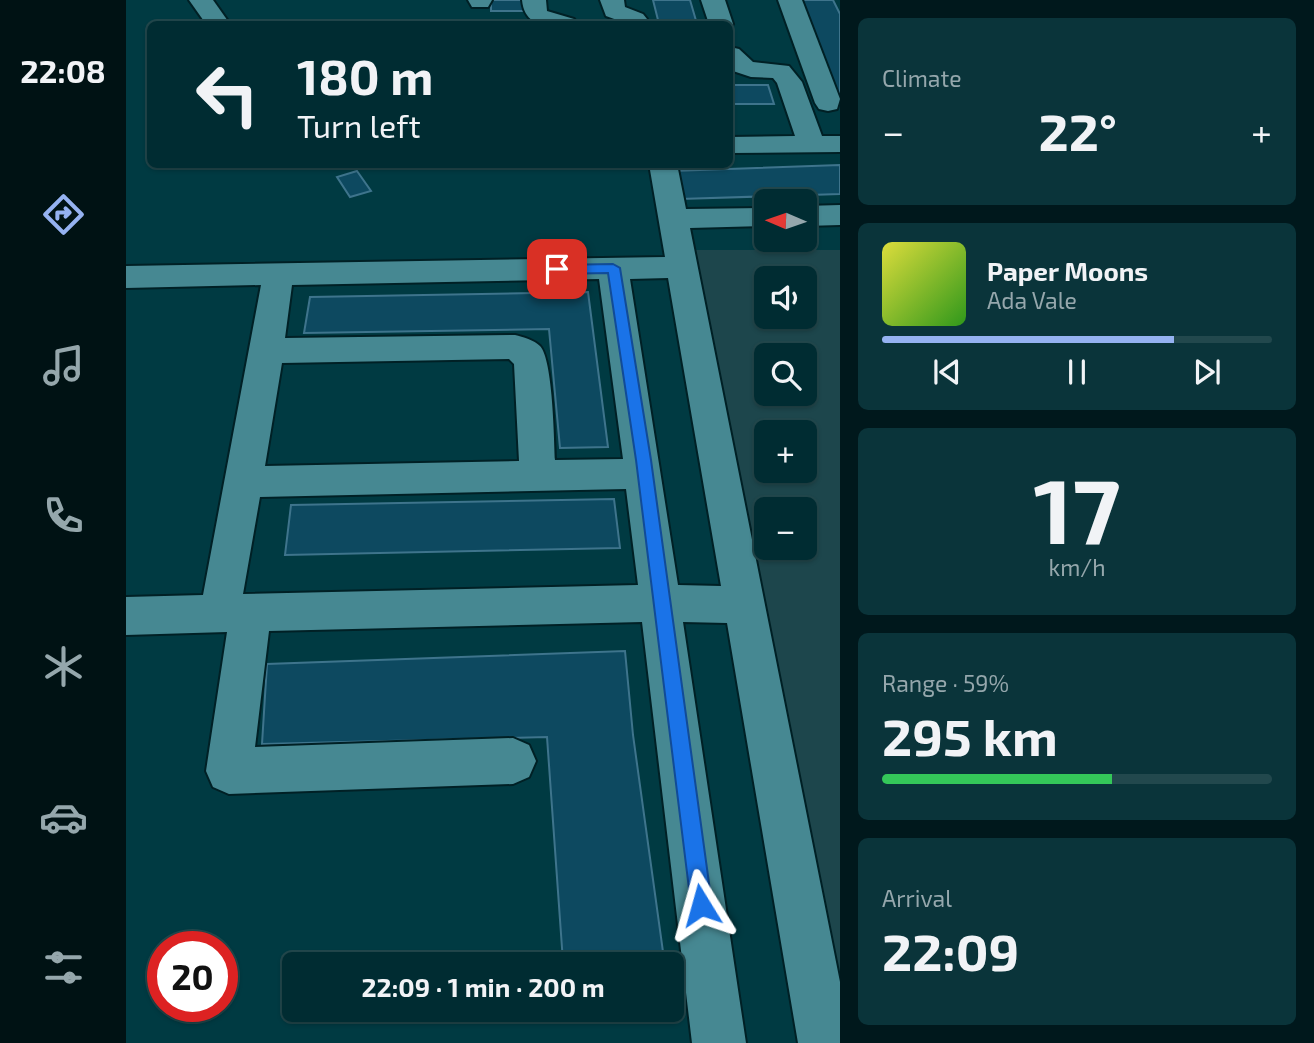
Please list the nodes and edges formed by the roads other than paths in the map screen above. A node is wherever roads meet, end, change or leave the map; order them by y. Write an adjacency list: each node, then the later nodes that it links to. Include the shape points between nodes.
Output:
1 (201, 0): 7 (street)
2 (534, 0): 8 (street, via 539,16)
3 (612, 0): 6 (street, via 614,11)
4 (713, 0): 9 (street)
5 (790, 0): 12 (street)
6 (634, 14)
7 (216, 21)
8 (556, 21)
9 (720, 21)
10 (733, 62): 11 (street)
11 (780, 71): 12 (street); 16 (street, via 789,82)
12 (816, 71): 13 (street)
13 (828, 103)
14 (840, 144): 16 (street)
15 (733, 145): 16 (street)
16 (812, 145)
17 (664, 168): 21 (street)
18 (840, 215): 19 (street)
19 (817, 216)
20 (754, 217): 21 (street)
21 (672, 219): 22 (street)
22 (681, 267): 23 (street); 31 (street)
23 (613, 268): 24 (street); 27 (street)
24 (278, 275): 25 (street); 26 (street)
25 (126, 277)
26 (267, 351): 28 (street, via 522,350 531,363); 29 (street)
27 (643, 474): 28 (street); 30 (street)
28 (538, 476): 29 (street)
29 (243, 482): 32 (street)
30 (661, 603): 31 (street); 32 (street); 35 (street)
31 (745, 605): 36 (street)
32 (235, 612): 33 (street); 34 (street, via 229,771)
33 (126, 616)
34 (513, 761)
35 (719, 1043)
36 (825, 1043)

